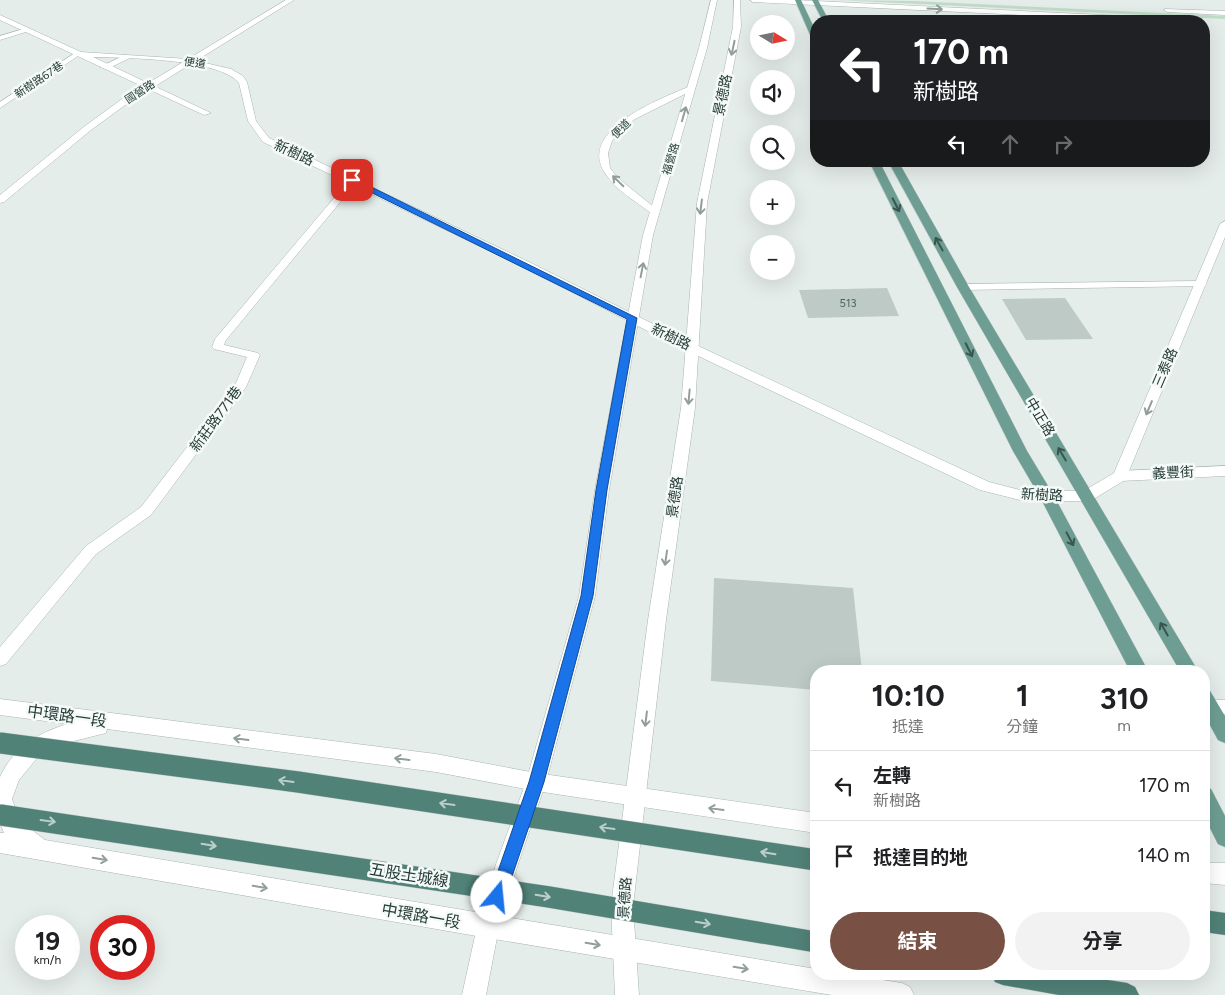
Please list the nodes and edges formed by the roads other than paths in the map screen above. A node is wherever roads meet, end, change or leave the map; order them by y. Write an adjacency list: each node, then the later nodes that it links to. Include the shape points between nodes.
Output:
1 (291, 0): 17 (street, 國營路)
2 (714, 0): 20 (street, 福營路)
3 (737, 0): 33 (street, 景德路, one-way to 33, via 737,27 702,203)
4 (753, 0): 5 (street)
5 (799, 1): 6 (street); 12 (main road)
6 (816, 2): 9 (main road); 10 (street, one-way to 10)
7 (1157, 10): 8 (street)
8 (1225, 13)
9 (823, 15)
10 (1068, 15)
11 (0, 17): 13 (street)
12 (810, 26)
13 (27, 30): 14 (lane); 15 (street)
14 (0, 38)
15 (77, 54): 16 (street, 便道); 18 (street); 21 (lane, 新樹路67巷)
16 (128, 58): 17 (street, 便道); 18 (lane)
17 (189, 62): 19 (street, 國營路); 23 (street, 便道, via 214,66 239,77 246,86 251,120)
18 (104, 66): 19 (street)
19 (148, 86): 22 (street); 27 (street, 國營路, via 88,128)
20 (691, 90): 28 (street, 福營路, one-way to 20); 28 (lane, 便道, one-way to 20, via 618,183 607,170 603,154 612,135 629,120)
21 (0, 106)
22 (207, 113)
23 (266, 140): 26 (street, 新樹路)
24 (877, 167): 36 (main road, one-way to 36, via 1020,451)
25 (897, 167): 31 (main road, 中正路, one-way to 25)
26 (352, 180): 32 (street, 新樹路); 38 (lane, 新莊路771巷, via 221,339 218,348 254,355 242,384 146,511 91,550)
27 (0, 200)
28 (655, 212): 32 (street, 福營路, one-way to 28)
29 (1225, 224): 30 (street, 三泰路)
30 (1201, 284): 31 (street); 35 (street, 三泰路, one-way to 35)
31 (963, 287): 37 (main road, 中正路, one-way to 31)
32 (632, 318): 33 (street, 新樹路); 46 (street, 福營路, via 587,596)
33 (694, 348): 36 (street, 新樹路, via 985,486 1024,496); 47 (street, 景德路, one-way to 47)
34 (1225, 472): 35 (lane, 義豐街)
35 (1120, 476): 37 (street)
36 (1047, 496): 37 (street, 新樹路); 39 (main road, one-way to 39)
37 (1087, 496): 40 (main road, 中正路, one-way to 37)
38 (0, 659)
39 (1136, 665)
40 (1186, 665)
41 (1213, 704): 44 (main road)
42 (0, 708): 43 (street, 中環路一段)
43 (125, 724): 46 (street, 中環路一段, one-way to 43, via 436,763); 53 (street, via 74,729 37,745 14,770 2,799 12,828)
44 (1225, 734)
45 (0, 743): 54 (highway, one-way to 45, bridge, via 308,784)
46 (536, 782): 47 (street, 中環路一段); 59 (street, 福營路)
47 (637, 797): 50 (street, 中環路一段, one-way to 47); 61 (street, 景德路, via 622,906)
48 (1210, 808): 51 (main road)
49 (0, 815): 60 (highway, 五股土城線, one-way to 60, bridge, via 550,897)
50 (810, 822)
51 (1225, 837)
52 (0, 843): 53 (street, 中環路一段)
53 (39, 848): 59 (street, 中環路一段, one-way to 59)
54 (810, 859)
55 (1210, 873): 56 (street)
56 (1225, 874)
57 (1210, 922): 58 (highway)
58 (1225, 924)
59 (488, 927): 61 (street, 中環路一段, one-way to 61); 65 (street, 福營路)
60 (810, 941)
61 (624, 949): 62 (street, 中環路一段, one-way to 62); 66 (street, 景德路)
62 (810, 980)
63 (811, 980): 67 (street, 中環路一段, one-way to 67)
64 (1038, 980): 68 (highway)
65 (474, 995)
66 (627, 995)
67 (902, 995)
68 (1126, 995)

